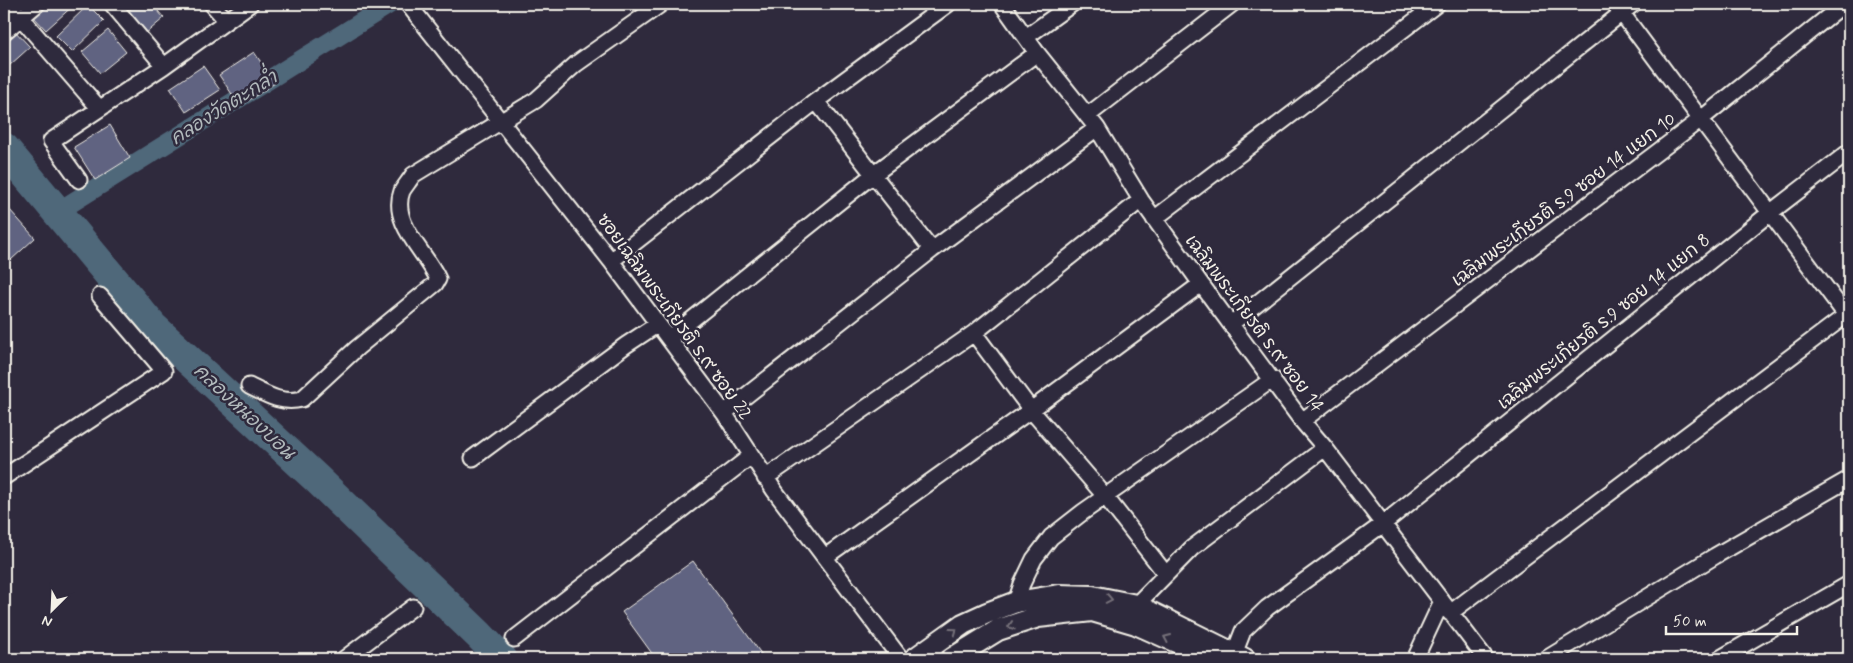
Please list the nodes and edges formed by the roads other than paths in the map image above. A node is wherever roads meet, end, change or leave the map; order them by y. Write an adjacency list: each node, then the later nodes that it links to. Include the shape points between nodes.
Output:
1 (9, 4): 15 (street)
2 (37, 4): 15 (street)
3 (112, 4): 20 (street)
4 (212, 4): 16 (street)
5 (250, 4): 16 (street)
6 (408, 4): 25 (street, ซอยเฉลิมพระเกียรติ ร.๙ ซอย 22)
7 (660, 4): 25 (street, via 576,64 536,100)
8 (948, 4): 21 (street)
9 (1002, 4): 18 (street, เฉลิมพระเกียรติ ร.๙ ซอย 14)
10 (1072, 4): 18 (street)
11 (1437, 4): 32 (street)
12 (1844, 4): 24 (street, เฉลิมพระเกียรติ ร.9 ซอย 14 แยก 10)
13 (1224, 6): 23 (street)
14 (1624, 7): 24 (street); 39 (street)
15 (21, 17): 17 (street); 22 (street)
16 (226, 20): 20 (street)
17 (4, 32)
18 (1026, 37): 19 (street, เฉลิมพระเกียรติ ร.๙ ซอย 14)
19 (1037, 52): 23 (street, เฉลิมพระเกียรติ ร.๙ ซอย 14); 28 (street)
20 (164, 66): 22 (street)
21 (816, 101): 28 (street); 34 (street)
22 (99, 108): 29 (street, via 51,141)
23 (1087, 116): 26 (street, เฉลิมพระเกียรติ ร.๙ ซอย 14)
24 (1701, 119): 31 (street); 46 (street, เฉลิมพระเกียรติ ร.9 ซอย 14 แยก 10)
25 (502, 121): 34 (street, ซอยเฉลิมพระเกียรติ ร.๙ ซอย 22); 43 (street, via 413,175 402,191 402,217 438,278 435,284 357,348 302,399 282,401)
26 (1097, 128): 30 (street, เฉลิมพระเกียรติ ร.๙ ซอย 14); 33 (street)
27 (1849, 152): 31 (street, เฉลิมพระเกียรติ ร.9 ซอย 14 แยก 8)
28 (874, 174): 33 (street); 41 (street)
29 (79, 180)
30 (1141, 200): 32 (street, เฉลิมพระเกียรติ ร.๙ ซอย 14); 40 (street)
31 (1771, 212): 37 (street); 54 (street, เฉลิมพระเกียรติ ร.9 ซอย 14 แยก 8)
32 (1154, 219): 35 (street, เฉลิมพระเกียรติ ร.๙ ซอย 14)
33 (932, 250): 45 (street)
34 (611, 261): 38 (street, ซอยเฉลิมพระเกียรติ ร.๙ ซอย 22)
35 (1200, 284): 39 (street, เฉลิมพระเกียรติ ร.๙ ซอย 14); 44 (street)
36 (100, 296): 50 (street, via 164,372)
37 (1848, 315): 61 (street)
38 (658, 324): 41 (street, ซอยเฉลิมพระเกียรติ ร.๙ ซอย 22); 49 (street)
39 (1231, 324): 42 (street, เฉลิมพระเกียรติ ร.๙ ซอย 14)
40 (974, 333): 44 (street); 51 (street)
41 (669, 338): 45 (street, ซอยเฉลิมพระเกียรติ ร.๙ ซอย 22)
42 (1273, 379): 46 (street, เฉลิมพระเกียรติ ร.๙ ซอย 14); 53 (street)
43 (249, 386)
44 (1031, 410): 53 (street); 55 (street)
45 (724, 413): 48 (street, ซอยเฉลิมพระเกียรติ ร.๙ ซอย 22)
46 (1302, 421): 47 (street, เฉลิมพระเกียรติ ร.๙ ซอย 14)
47 (1325, 448): 54 (street, เฉลิมพระเกียรติ ร.๙ ซอย 14); 56 (street, via 1192,548)
48 (751, 456): 51 (street, ซอยเฉลิมพระเกียรติ ร.๙ ซอย 22); 62 (street)
49 (473, 458)
50 (4, 477)
51 (765, 478): 55 (street, ซอยเฉลิมพระเกียรติ ร.๙ ซอย 22)
52 (1849, 479): 71 (street)
53 (1105, 496): 56 (street); 58 (street, via 1051,537 1034,559)
54 (1383, 524): 61 (street, เฉลิมพระเกียรติ ร.๙ ซอย 14); 64 (street, เฉลิมพระเกียรติ ร.9 ซอย 14 แยก 8, via 1267,608 1243,631)
55 (825, 556): 66 (street, ซอยเฉลิมพระเกียรติ ร.๙ ซอย 22)
56 (1165, 574): 59 (street)
57 (1849, 584): 72 (street)
58 (1016, 602): 59 (main road, one-way to 59, via 1059,595 1092,596); 67 (main road, one-way to 58, via 963,624)
59 (1136, 604): 64 (main road)
60 (413, 607): 65 (street)
61 (1446, 607): 69 (street); 70 (street, เฉลิมพระเกียรติ ร.๙ ซอย 14)
62 (514, 639)
63 (1201, 657): 68 (main road, one-way to 68, via 1136,624 1092,611 1038,617 998,630)
64 (1240, 657)
65 (344, 659)
66 (901, 659)
67 (914, 659)
68 (951, 659)
69 (1415, 659)
70 (1486, 659)
71 (1546, 659)
72 (1719, 659)

